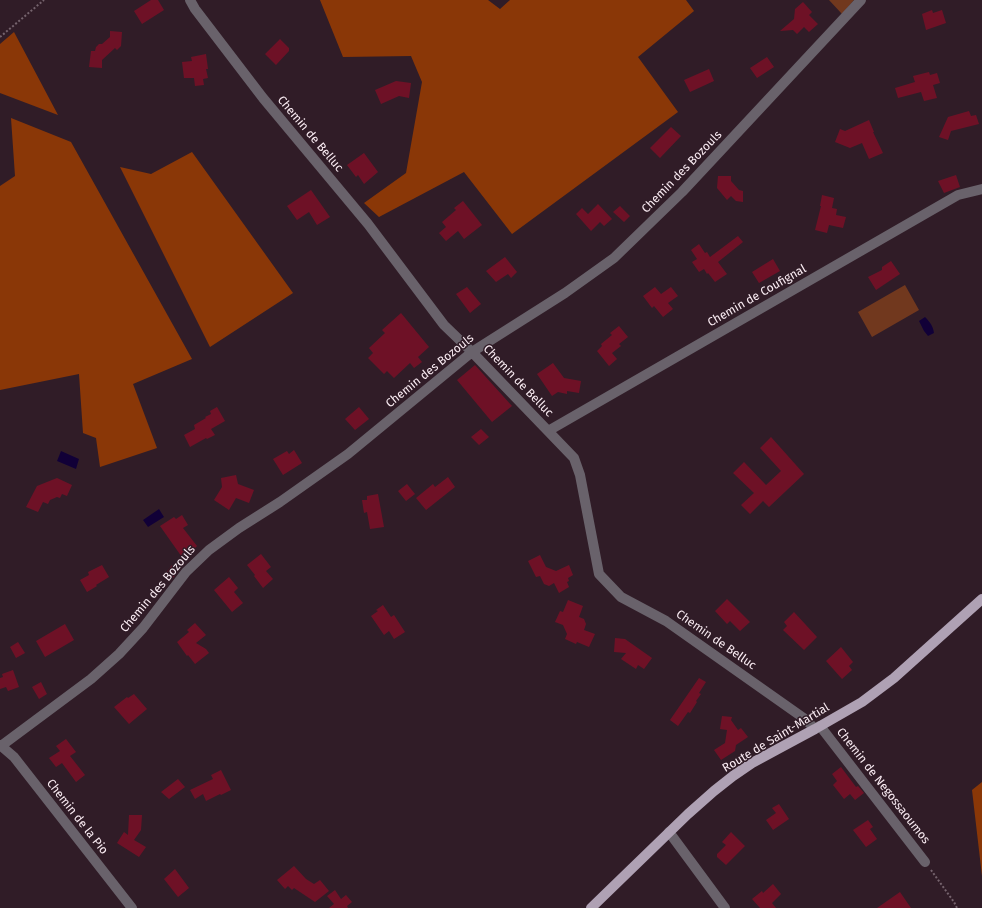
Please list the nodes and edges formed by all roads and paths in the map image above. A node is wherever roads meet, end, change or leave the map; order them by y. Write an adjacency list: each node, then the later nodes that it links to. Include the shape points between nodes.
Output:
1 (44, 0): 4 (path)
2 (190, 0): 6 (street, Chemin de Belluc, via 263,98 368,224 444,325)
3 (861, 0): 6 (street, Chemin des Bozouls, via 682,192 614,258 565,293)
4 (0, 37)
5 (982, 189): 7 (street, Chemin de Coufignal, via 958,195)
6 (472, 352): 7 (street, Chemin de Belluc); 10 (street, Chemin des Bozouls, via 348,454 209,550 186,572 143,628 119,654 91,679)
7 (548, 431): 9 (street, Chemin de Belluc, via 574,458 580,475 599,574 621,597 666,621)
8 (982, 599): 9 (main road, Route de Saint-Martial, via 894,678 862,702)
9 (817, 728): 11 (main road, Route de Saint-Martial, via 733,776); 12 (street, Chemin de Negossaoumos)
10 (1, 745): 13 (street, Chemin de la Pio, via 14,757)
11 (669, 832): 14 (main road, Route de Saint-Martial); 15 (street)
12 (925, 862): 16 (path)
13 (132, 908)
14 (591, 908)
15 (724, 908)
16 (957, 908)

